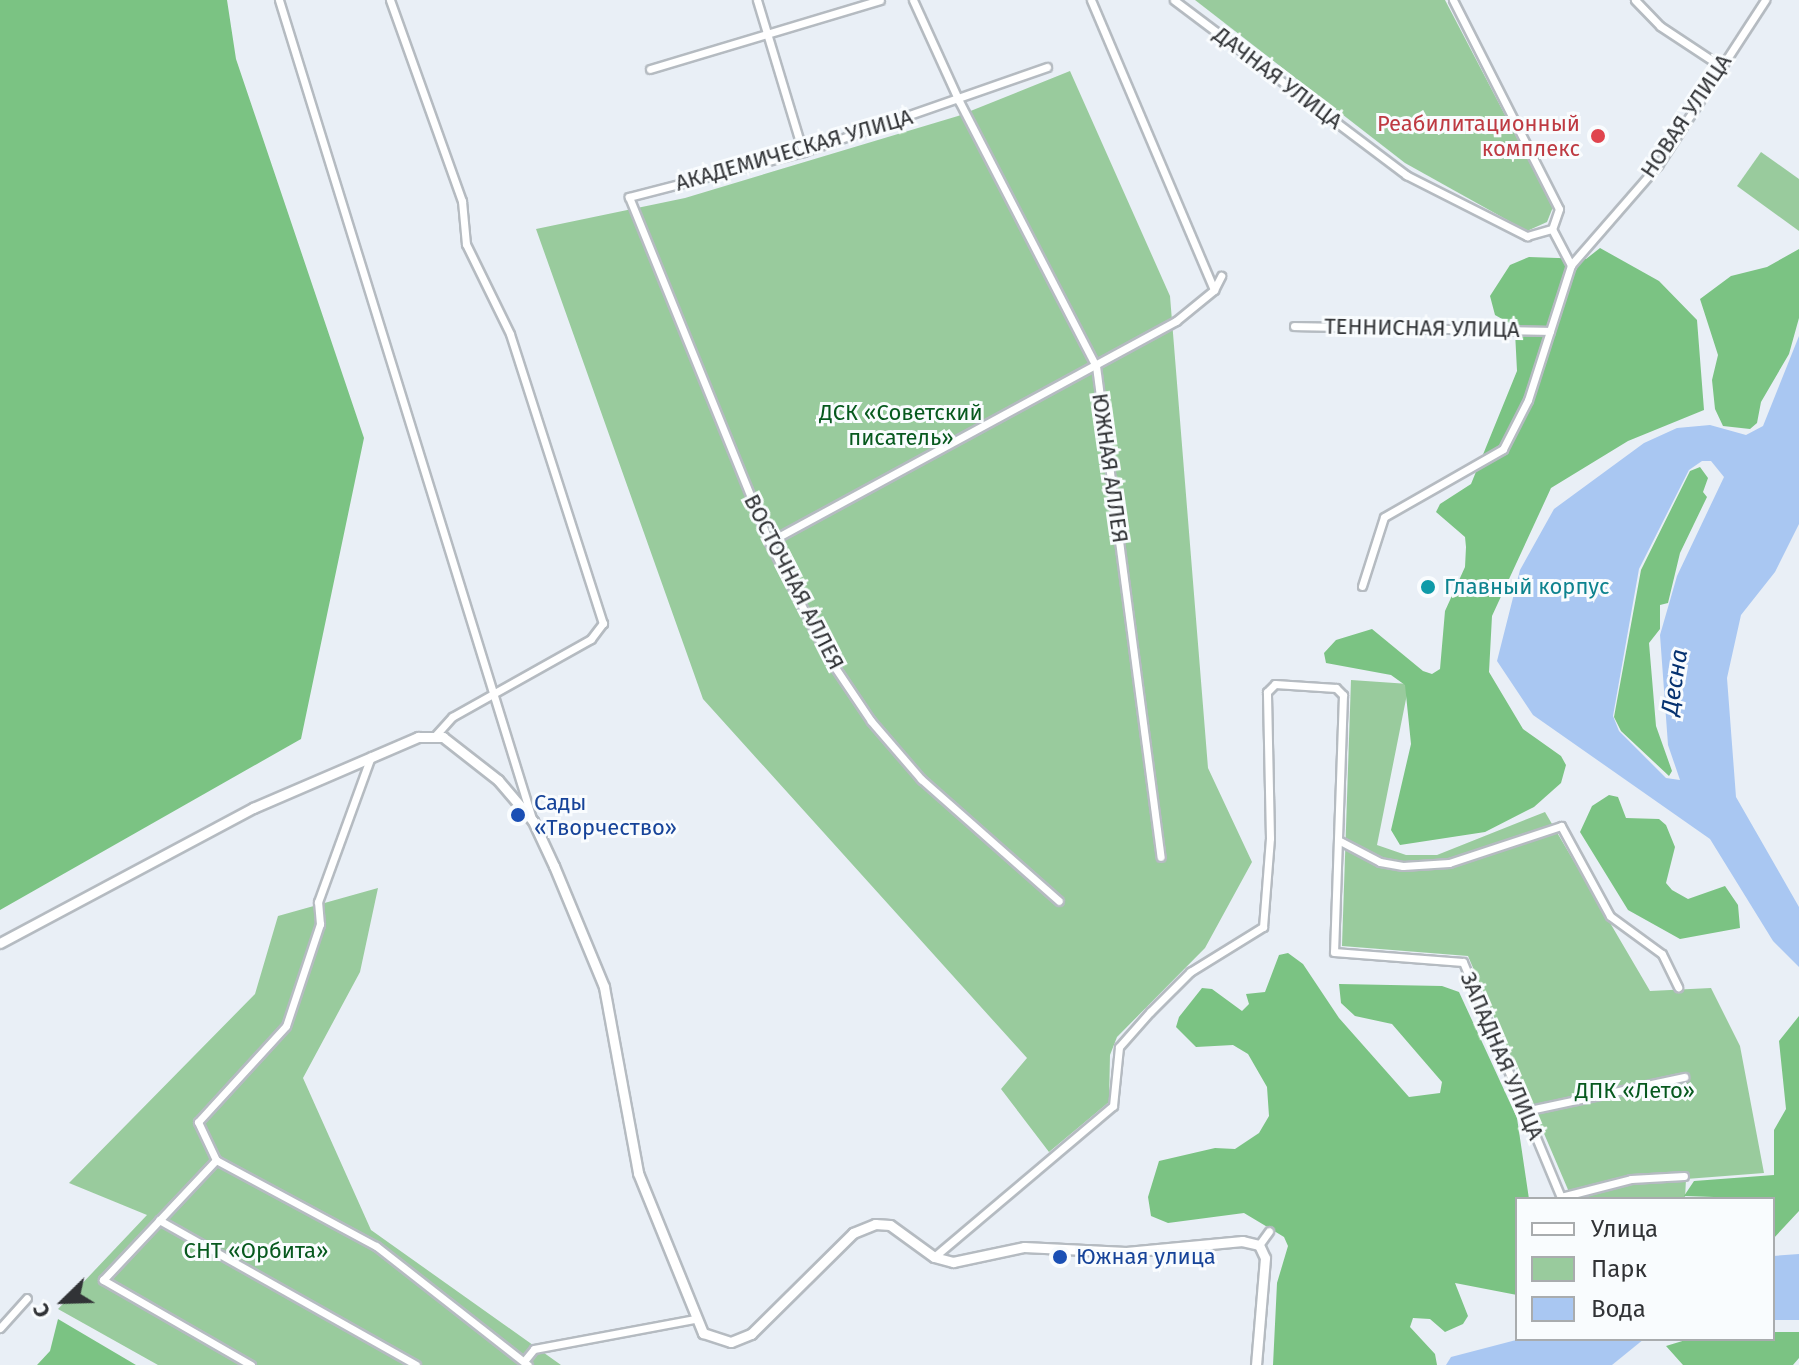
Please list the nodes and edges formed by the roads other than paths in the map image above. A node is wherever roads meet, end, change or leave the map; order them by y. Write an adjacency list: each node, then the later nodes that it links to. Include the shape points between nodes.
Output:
1 (279, 0): 27 (street)
2 (390, 0): 27 (street, via 462,201 466,244 510,334 603,623 591,639)
3 (757, 0): 11 (street)
4 (880, 0): 11 (street)
5 (913, 0): 15 (street, ЮЖНАЯ АЛЛЕЯ)
6 (1091, 0): 21 (street)
7 (1174, 0): 18 (street, ДАЧНАЯ УЛИЦА, via 1406,175 1527,236)
8 (1453, 0): 18 (street, via 1559,209)
9 (1635, 0): 12 (street, via 1660,26)
10 (1765, 0): 12 (street, НОВАЯ УЛИЦА)
11 (767, 34): 14 (street); 16 (street)
12 (1719, 65): 19 (street, НОВАЯ УЛИЦА, via 1658,165)
13 (1047, 67): 15 (street, АКАДЕМИЧЕСКАЯ УЛИЦА)
14 (650, 69)
15 (960, 104): 16 (street, АКАДЕМИЧЕСКАЯ УЛИЦА); 24 (street, ЮЖНАЯ АЛЛЕЯ)
16 (803, 152): 17 (street, АКАДЕМИЧЕСКАЯ УЛИЦА)
17 (629, 197): 25 (street, ВОСТОЧНАЯ АЛЛЕЯ)
18 (1552, 229): 19 (street)
19 (1571, 265): 23 (street)
20 (1221, 276): 21 (street)
21 (1214, 290): 24 (street, via 1176,321)
22 (1294, 326): 23 (street, ТЕННИСНАЯ УЛИЦА)
23 (1550, 331): 26 (street, via 1528,400 1503,449 1384,517)
24 (1096, 366): 25 (street); 32 (street, ЮЖНАЯ АЛЛЕЯ)
25 (769, 542): 33 (street, ВОСТОЧНАЯ АЛЛЕЯ, via 828,657 871,721 921,779)
26 (1362, 586)
27 (493, 693): 28 (street, via 452,717); 30 (street)
28 (436, 735): 29 (street); 30 (street, via 468,752)
29 (371, 756): 34 (street, via 253,808); 38 (street, via 318,902 320,924 286,1026 198,1122)
30 (533, 821): 46 (street, via 604,987 638,1173)
31 (1340, 841): 35 (street, via 1380,862 1434,864 1561,826 1610,916 1662,954); 37 (street, ЗАПАДНАЯ УЛИЦА, via 1334,952 1463,962); 44 (street, via 1343,695 1336,688 1275,684 1267,692 1263,927 1190,972 1119,1047 1113,1106)
32 (1161, 857)
33 (1059, 901)
34 (0, 943)
35 (1678, 987)
36 (1684, 1077): 37 (street)
37 (1525, 1111): 40 (street, ЗАПАДНАЯ УЛИЦА)
38 (216, 1160): 41 (street); 48 (street, via 376,1246)
39 (1684, 1176): 40 (street, via 1631,1179)
40 (1561, 1197)
41 (159, 1220): 49 (street, via 103,1280); 50 (street)
42 (1269, 1231): 43 (street)
43 (1259, 1245): 44 (street, via 1242,1241 1126,1252 1046,1246 963,1261); 51 (street, via 1265,1258)
44 (934, 1257): 46 (street, via 890,1225 867,1226 751,1334 718,1341 703,1333)
45 (27, 1298): 47 (street)
46 (695, 1319): 48 (street, via 534,1349)
47 (0, 1328)
48 (527, 1363)
49 (251, 1365)
50 (416, 1365)
51 (1256, 1365)

